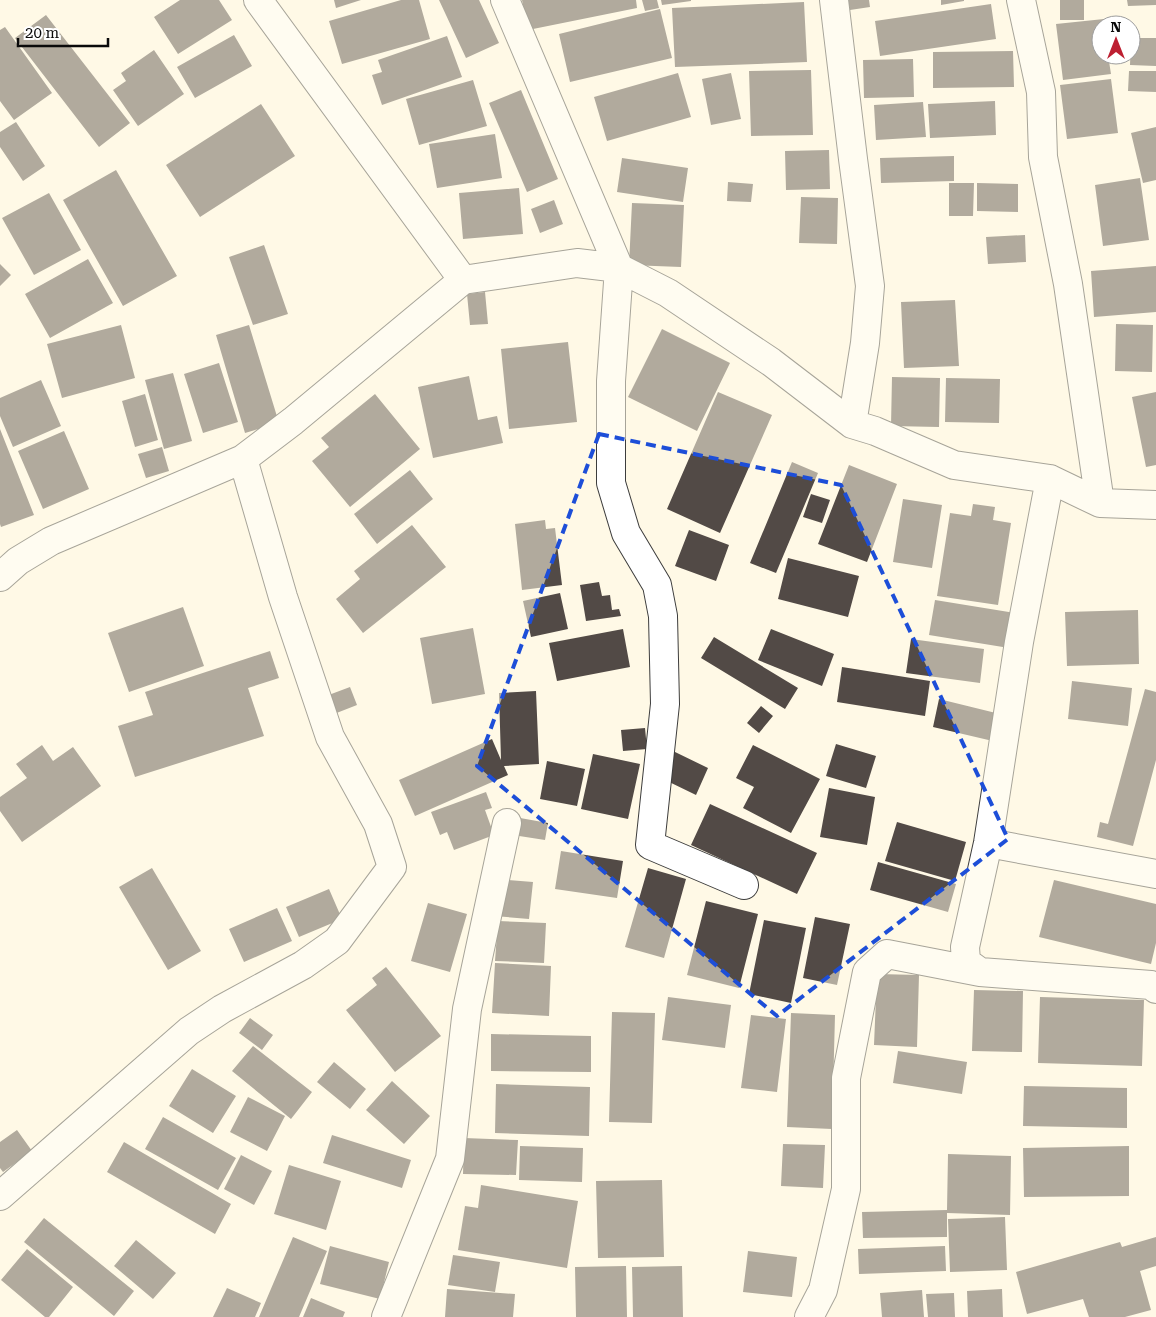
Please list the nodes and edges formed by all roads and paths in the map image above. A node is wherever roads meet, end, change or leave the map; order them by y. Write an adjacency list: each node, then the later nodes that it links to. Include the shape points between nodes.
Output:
1 (258, 0): 6 (street)
2 (505, 0): 5 (street)
3 (834, 0): 7 (street, via 870,286)
4 (1021, 0): 10 (street, via 1041,92 1043,157 1068,284)
5 (619, 268): 6 (street, via 577,263); 7 (street, via 704,316); 16 (street, via 611,381 611,483 626,533 657,585 663,616 665,704 650,845)
6 (463, 280): 8 (street)
7 (852, 424): 9 (street, via 954,465)
8 (244, 459): 12 (street, via 51,541 18,561); 19 (street, via 283,597 330,737 378,824 392,867 337,941 303,965 222,1009 189,1031)
9 (1050, 479): 10 (street); 14 (street, via 1018,642)
10 (1100, 503): 11 (street)
11 (1156, 505)
12 (0, 577)
13 (507, 823): 20 (street, via 467,1009 450,1159)
14 (988, 843): 15 (street); 17 (street, via 965,947 966,962)
15 (1156, 874)
16 (744, 885)
17 (980, 972): 18 (street, via 1151,985); 21 (street, via 887,954 867,972 846,1078 846,1189 823,1290)
18 (1156, 989)
19 (0, 1196)
20 (386, 1317)
21 (809, 1317)

